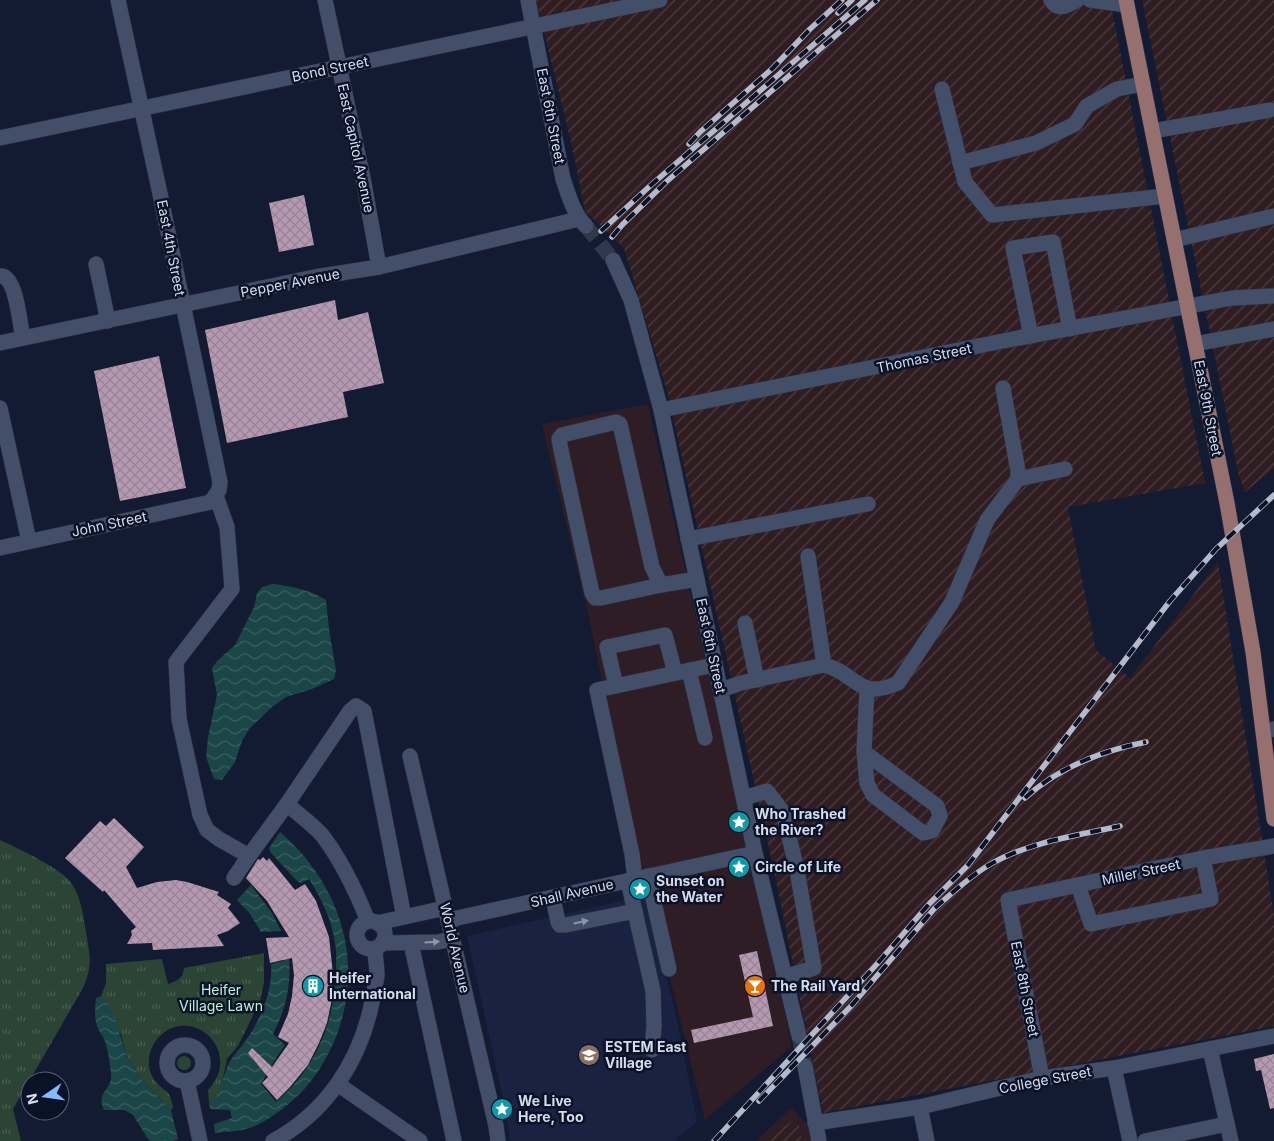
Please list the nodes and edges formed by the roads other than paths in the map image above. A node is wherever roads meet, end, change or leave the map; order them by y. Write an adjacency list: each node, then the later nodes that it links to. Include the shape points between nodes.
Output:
1 (118, 0): 14 (street, East 4th Street)
2 (325, 0): 11 (street, East Capitol Avenue)
3 (528, 0): 10 (street, East 6th Street)
4 (660, 0): 9 (street, Bond Street)
5 (1051, 0): 6 (street, via 1053,4 1066,7)
6 (1077, 0)
7 (1090, 0): 8 (street)
8 (1127, 3): 12 (main road, East 9th Street)
9 (609, 5): 10 (street, Bond Street)
10 (534, 27): 11 (street, Bond Street); 21 (street, East 6th Street, via 563,179)
11 (339, 67): 14 (street, Bond Street); 25 (street, East Capitol Avenue)
12 (1143, 84): 16 (main road, East 9th Street); 18 (street, via 1117,89 1087,106 1075,124 1036,143)
13 (942, 89): 18 (street)
14 (140, 109): 17 (street, Bond Street); 28 (street, East 4th Street)
15 (1270, 110): 16 (street)
16 (1152, 131): 19 (main road, East 9th Street)
17 (0, 138)
18 (960, 163): 19 (street, via 965,182 992,215)
19 (1165, 196): 22 (main road, East 9th Street)
20 (1274, 216): 22 (street)
21 (582, 222): 25 (street, Pepper Avenue)
22 (1174, 240): 29 (main road, East 9th Street)
23 (613, 260): 39 (street, East 6th Street, via 631,300)
24 (96, 264): 30 (street)
25 (379, 267): 28 (street, Pepper Avenue, via 315,277)
26 (0, 276): 34 (street, via 9,280 14,292)
27 (1274, 296): 29 (street, Thomas Street, via 1232,298)
28 (182, 306): 30 (street, Pepper Avenue); 42 (street, East 4th Street, via 220,482)
29 (1188, 307): 31 (street, Thomas Street); 36 (main road, East 9th Street)
30 (108, 321): 34 (street, Pepper Avenue)
31 (1070, 329): 33 (street, Thomas Street); 33 (street, via 1052,242 1013,248)
32 (1274, 329): 36 (street)
33 (1030, 336): 39 (street, Thomas Street)
34 (23, 338): 35 (street, Pepper Avenue)
35 (0, 343)
36 (1195, 344): 58 (main road, East 9th Street)
37 (1003, 388): 41 (street)
38 (0, 408): 45 (street)
39 (660, 410): 44 (street, East 6th Street)
40 (1065, 470): 41 (street)
41 (1018, 479): 56 (street, via 987,520 952,602 898,683 888,688)
42 (216, 496): 45 (street, John Street, via 211,502); 67 (street, via 227,527 232,590 176,662 180,719 200,815 208,830)
43 (868, 504): 44 (street)
44 (688, 539): 48 (street, East 6th Street)
45 (29, 541): 46 (street, John Street)
46 (0, 548)
47 (808, 556): 52 (street)
48 (697, 578): 49 (street); 51 (street, East 6th Street)
49 (661, 585): 49 (street, via 652,568 620,424 616,422 562,435 559,439 561,450 595,598)
50 (745, 623): 54 (street)
51 (714, 665): 53 (street); 57 (street, East 6th Street)
52 (824, 665): 54 (street); 56 (street, via 834,667)
53 (682, 672): 55 (street); 55 (street, via 665,635 607,647); 59 (street)
54 (757, 680): 57 (street)
55 (616, 686): 70 (street, via 597,690)
56 (867, 689): 60 (street)
57 (721, 690): 62 (street, East 6th Street)
58 (1269, 730): 64 (main road, East 9th Street)
59 (705, 738)
60 (864, 752): 60 (street, via 867,783 873,795 923,833 932,831 940,816 937,806)
61 (410, 756): 75 (street, World Avenue)
62 (744, 798): 66 (street, East 6th Street); 82 (street, via 767,791 783,812 797,870 814,968)
63 (287, 804): 67 (street); 76 (street, via 350,711 356,706 364,711); 77 (street, via 321,834)
64 (1274, 819)
65 (1274, 846): 68 (street, Miller Street)
66 (755, 853): 70 (street, Shall Avenue); 82 (street, East 6th Street)
67 (249, 856): 69 (street)
68 (1203, 858): 71 (street, Miller Street); 71 (street, via 1211,899 1090,924)
69 (234, 878)
70 (637, 879): 72 (street, Shall Avenue); 74 (street); 81 (street)
71 (1078, 885): 73 (street, Miller Street)
72 (553, 898): 74 (street, one-way to 74, via 558,922 566,926); 75 (street, Shall Avenue)
73 (1008, 900): 89 (street, East 8th Street)
74 (635, 910): 86 (street, via 653,991)
75 (447, 914): 76 (street, Shall Avenue); 78 (street, World Avenue)
76 (404, 917): 77 (street, Shall Avenue)
77 (373, 922): 80 (street, via 382,927 384,934); 80 (street, via 359,928 357,938 366,948)
78 (452, 939): 79 (street, one-way to 78); 99 (street, World Avenue)
79 (411, 943): 80 (street); 98 (street)
80 (378, 946): 91 (street, via 369,1014 357,1051)
81 (669, 969)
82 (784, 977): 83 (street, East 6th Street)
83 (799, 1036)
84 (1274, 1036): 85 (street, College Street)
85 (1210, 1049): 88 (street, College Street); 94 (street)
86 (652, 1050)
87 (805, 1066): 93 (street)
88 (1114, 1068): 89 (street, College Street); 102 (street)
89 (1042, 1078): 92 (street, College Street)
90 (187, 1081): 95 (street)
91 (339, 1085): 96 (street, via 314,1111); 97 (street)
92 (920, 1107): 93 (street, College Street); 101 (street)
93 (815, 1123): 100 (street)
94 (1227, 1124): 103 (street); 104 (street)
95 (200, 1141)
96 (273, 1141)
97 (420, 1141)
98 (454, 1141)
99 (498, 1141)
100 (819, 1141)
101 (927, 1141)
102 (1130, 1141)
103 (1145, 1141)
104 (1231, 1141)

